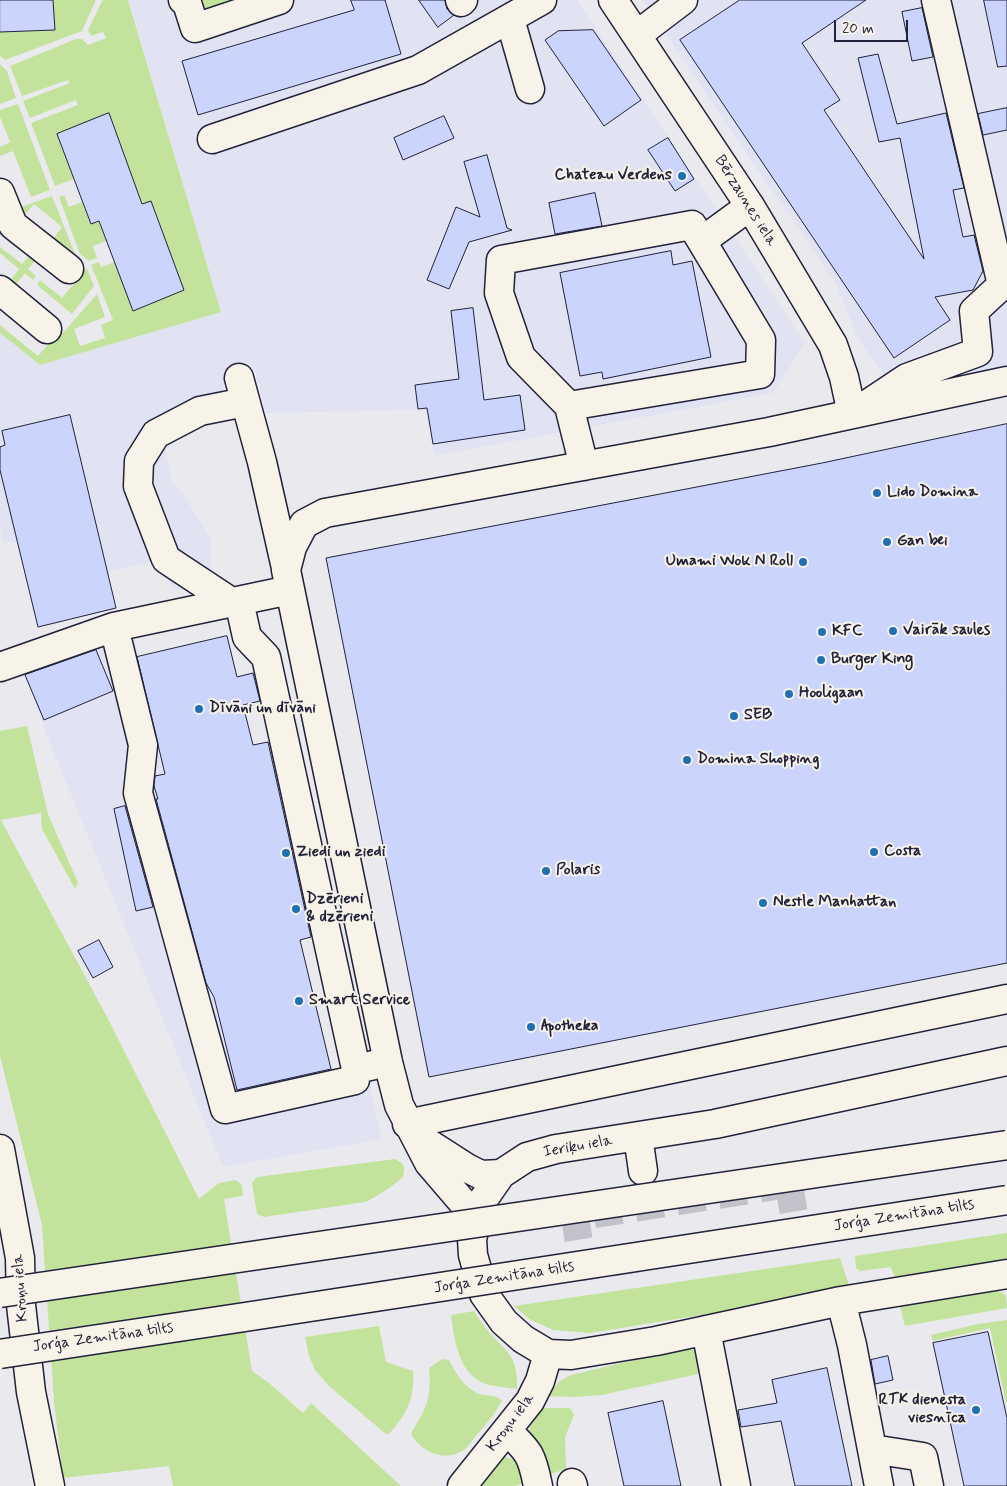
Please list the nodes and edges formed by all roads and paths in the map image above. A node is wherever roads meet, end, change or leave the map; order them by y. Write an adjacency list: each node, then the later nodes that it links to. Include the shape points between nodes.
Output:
1 (183, 0): 2 (street, via 196,28)
2 (279, 0)
3 (542, 0): 7 (street)
4 (612, 0): 8 (street, Bērzaunes iela)
5 (683, 0): 8 (street)
6 (936, 0): 15 (street)
7 (510, 19): 9 (street); 10 (street, via 418,70)
8 (637, 35): 11 (street, Bērzaunes iela)
9 (530, 89)
10 (212, 139)
11 (750, 206): 13 (street); 20 (street, Bērzaunes iela, via 833,345)
12 (3, 211): 14 (street, via 13,225)
13 (702, 241): 19 (street, via 762,340 760,374); 19 (street, via 692,225 501,260 499,293 521,357)
14 (69, 268)
15 (1004, 285): 20 (street, via 974,311 978,352 907,378)
16 (0, 290): 17 (street)
17 (47, 329)
18 (1007, 381): 20 (street)
19 (569, 406): 21 (street)
20 (852, 414): 21 (street)
21 (584, 466): 22 (street, via 325,513 304,524 292,547)
22 (288, 580): 23 (street); 23 (street, via 242,390 156,434 139,461 138,486 166,559); 28 (street)
23 (235, 602): 24 (street); 29 (street, via 247,637 266,656)
24 (114, 627): 25 (street); 29 (street, via 142,745 138,793 225,1109 355,1080)
25 (0, 667)
26 (1007, 999): 30 (street)
27 (1007, 1061): 31 (street, Ieriķu iela, via 714,1124)
28 (388, 1062): 29 (street); 30 (street, via 398,1105)
29 (356, 1069)
30 (410, 1128): 35 (street, via 467,1168 481,1175); 37 (street, via 430,1163)
31 (638, 1136): 34 (street); 35 (street, Ieriķu iela, via 527,1157)
32 (1007, 1145): 39 (street, bridge)
33 (0, 1150): 46 (street, Kroņu iela, via 20,1258 21,1305 31,1392)
34 (642, 1171)
35 (501, 1174): 37 (street, Ieriķu iela, via 483,1200)
36 (1007, 1200): 42 (street, Jorģa Zemitāna tilts, bridge)
37 (476, 1219): 43 (street, Ieriķu iela, via 473,1255 484,1294 504,1322 523,1339)
38 (1007, 1274): 40 (street, Ieriķu iela)
39 (0, 1293)
40 (841, 1300): 41 (street, Ieriķu iela); 45 (street)
41 (706, 1330): 43 (street, Ieriķu iela, via 604,1350 571,1355); 49 (street)
42 (0, 1354)
43 (548, 1354): 44 (street, Kroņu iela, via 534,1393)
44 (507, 1431): 47 (street, Kroņu iela); 48 (street, via 532,1459)
45 (872, 1449): 50 (street); 51 (street, via 923,1458)
46 (50, 1486)
47 (462, 1486)
48 (538, 1486)
49 (736, 1486)
50 (879, 1486)
51 (929, 1486)

